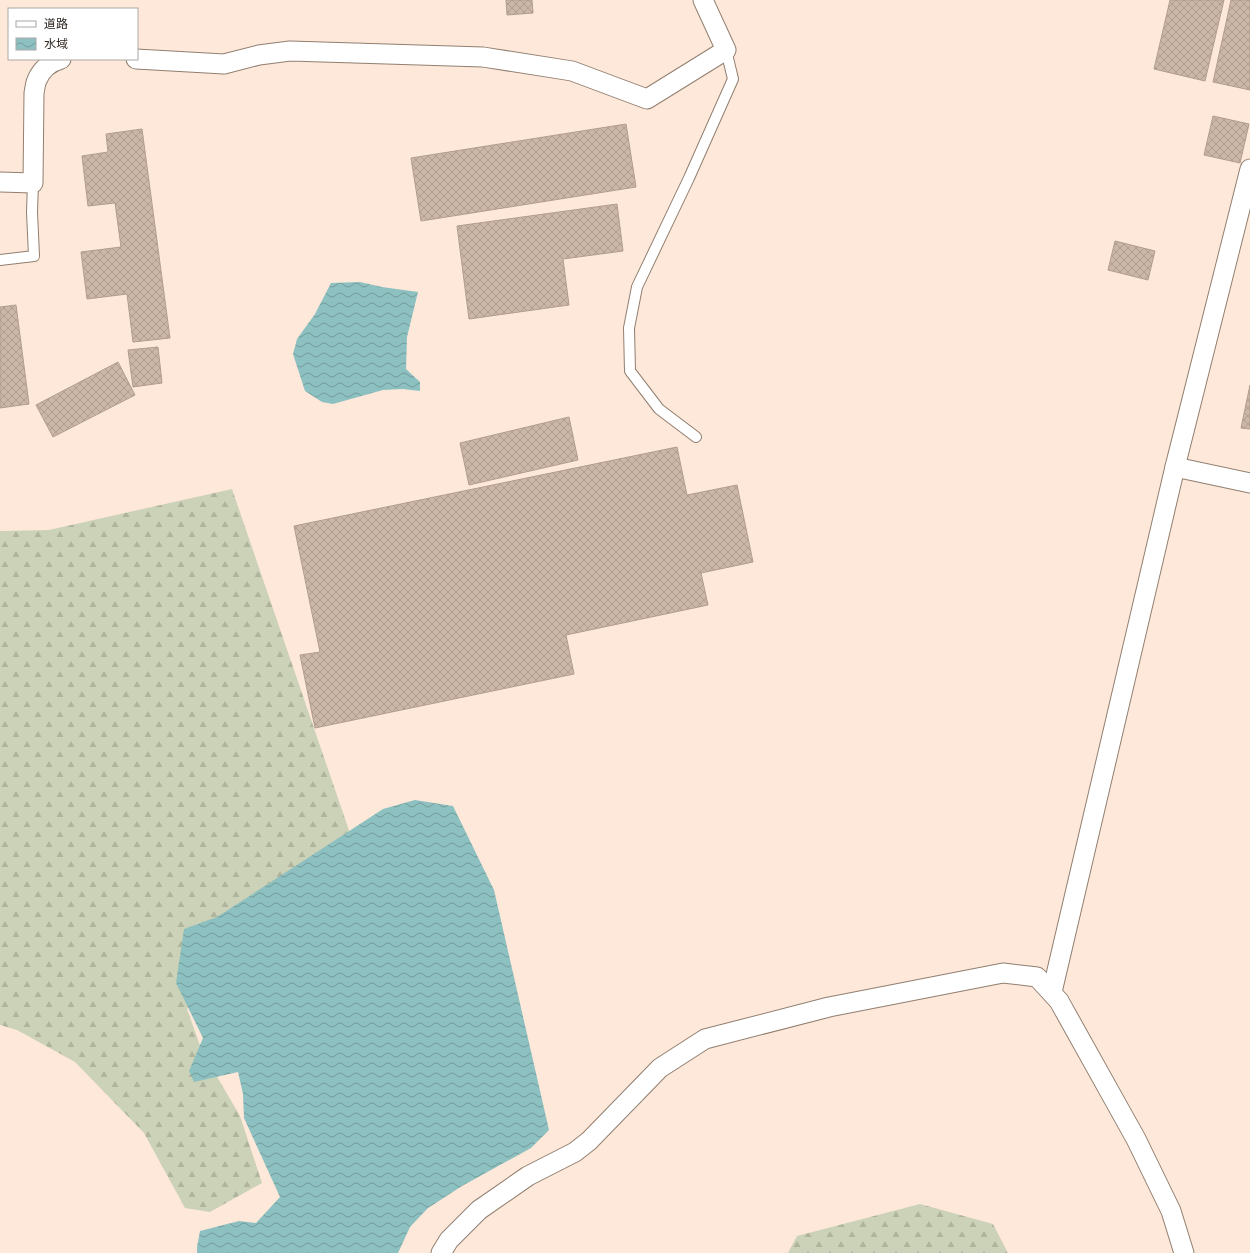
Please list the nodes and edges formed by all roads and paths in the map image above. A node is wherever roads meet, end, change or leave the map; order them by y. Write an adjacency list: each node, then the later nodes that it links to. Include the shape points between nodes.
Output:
1 (703, 0): 2 (street)
2 (726, 50): 3 (street, via 647,100 572,71 483,56 290,51 259,55 224,64); 9 (lane, via 733,79 637,287 629,328 630,371 659,409)
3 (138, 59)
4 (58, 60): 7 (street, via 44,69 37,80 34,94)
5 (1250, 169): 10 (street)
6 (0, 182): 7 (street)
7 (33, 183): 8 (lane, via 34,256)
8 (0, 260)
9 (696, 437)
10 (1175, 467): 11 (street); 12 (street)
11 (1250, 483)
12 (1052, 992): 13 (street, via 1036,977 1003,972 829,1007 705,1038 660,1068 589,1141 575,1152 528,1176 479,1210 449,1240); 14 (street, via 1136,1139 1171,1211)
13 (441, 1253)
14 (1184, 1253)

